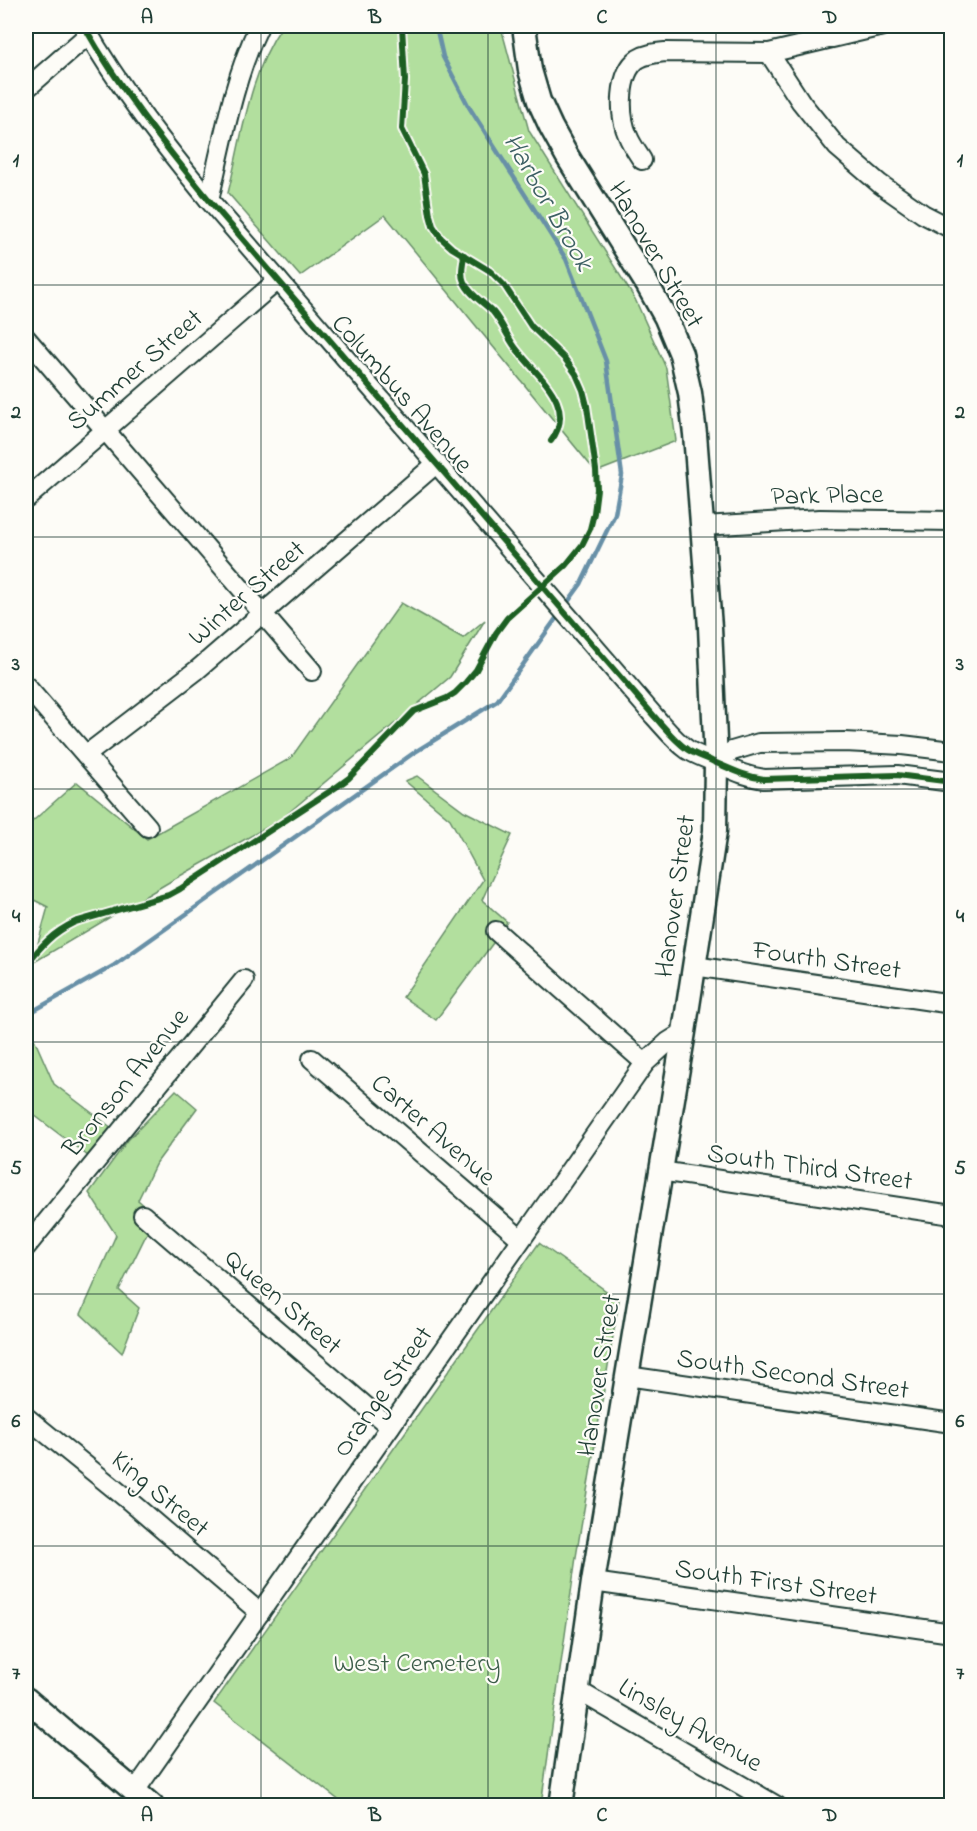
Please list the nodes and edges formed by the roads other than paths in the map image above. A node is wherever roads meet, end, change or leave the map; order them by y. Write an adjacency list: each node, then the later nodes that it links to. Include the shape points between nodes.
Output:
1 (259, 26): 8 (street, via 236,85)
2 (524, 26): 16 (main road, Hanover Street, via 530,70 551,127 647,284 681,354 690,393)
3 (883, 26): 5 (street)
4 (87, 30): 6 (street); 8 (street, Columbus Avenue, via 139,111)
5 (769, 53): 7 (street, via 665,52 637,60 624,79 622,102 627,134); 9 (street, via 837,147 880,184)
6 (26, 89)
7 (642, 160)
8 (209, 200): 10 (street, Columbus Avenue)
9 (951, 229)
10 (278, 280): 12 (street, Summer Street); 13 (street, Columbus Avenue)
11 (26, 338): 12 (street)
12 (105, 430): 14 (street, Summer Street); 17 (street)
13 (437, 464): 17 (street, Winter Street); 23 (street, Columbus Avenue, via 676,740)
14 (26, 499)
15 (951, 521): 16 (street, Park Place, via 820,519)
16 (703, 526): 23 (main road, Hanover Street)
17 (263, 614): 18 (street); 22 (street, Winter Street)
18 (312, 671)
19 (26, 686): 22 (street)
20 (902, 745): 21 (street); 23 (street, via 759,743 732,751); 24 (street)
21 (951, 751)
22 (86, 755): 26 (street)
23 (716, 763): 24 (street, Columbus Avenue, via 748,777 764,779); 28 (main road, Hanover Street, via 715,831)
24 (897, 775): 25 (street, Columbus Avenue)
25 (951, 783)
26 (148, 827)
27 (496, 931): 33 (street)
28 (694, 966): 30 (street, Fourth Street); 31 (main road, Hanover Street)
29 (244, 980): 38 (street, Bronson Avenue)
30 (951, 1004)
31 (684, 1032): 33 (street, Orange Street); 34 (main road, Hanover Street)
32 (312, 1059): 37 (street, Carter Avenue)
33 (645, 1063): 37 (street, Orange Street)
34 (660, 1172): 36 (street, South Third Street); 39 (main road, Hanover Street)
35 (143, 1215): 42 (street, Queen Street)
36 (951, 1215)
37 (521, 1239): 42 (street, Orange Street)
38 (26, 1247)
39 (627, 1376): 41 (street, South Second Street); 43 (main road, Hanover Street)
40 (26, 1417): 44 (street, King Street)
41 (951, 1423)
42 (390, 1427): 44 (street, Orange Street)
43 (593, 1582): 45 (street, South First Street); 46 (main road, Hanover Street)
44 (260, 1613): 48 (street, Orange Street)
45 (951, 1633)
46 (577, 1690): 49 (main road, Hanover Street); 50 (street, Linsley Avenue)
47 (26, 1702): 48 (main road)
48 (143, 1798)
49 (561, 1806)
50 (777, 1806)

